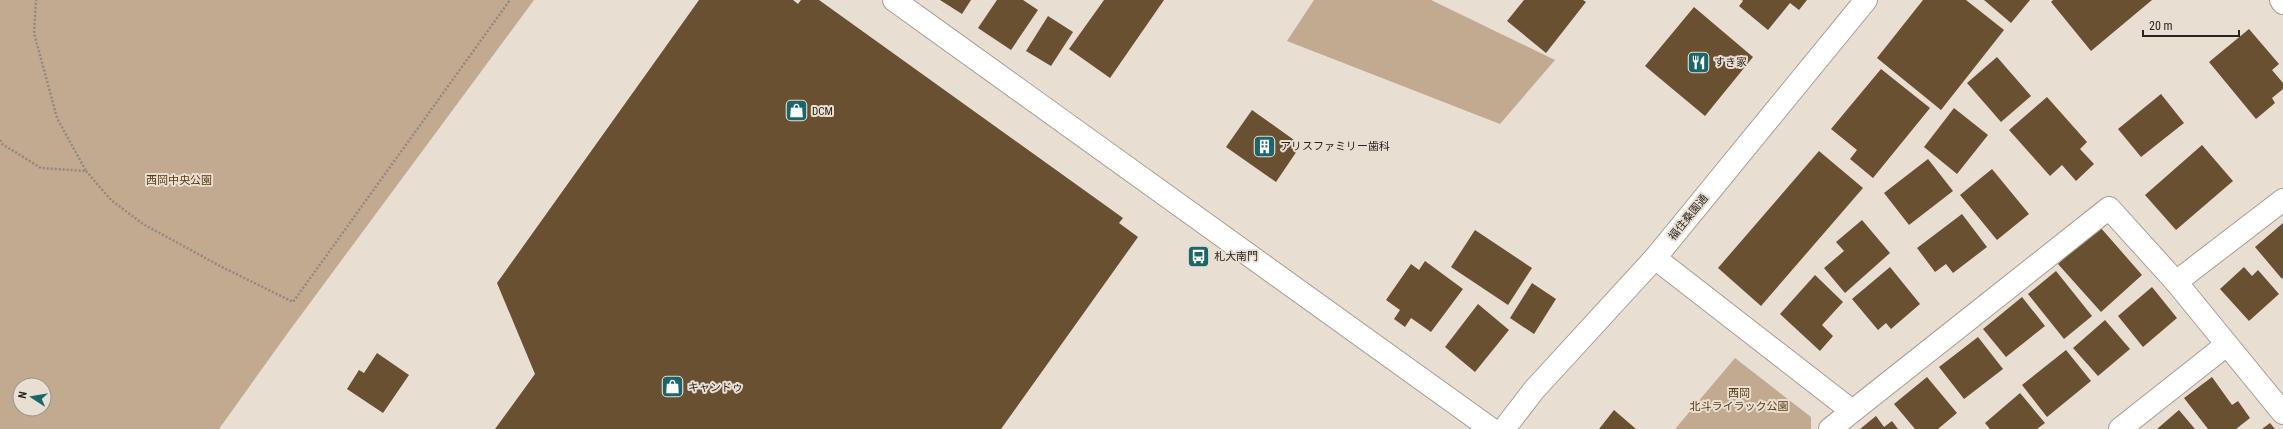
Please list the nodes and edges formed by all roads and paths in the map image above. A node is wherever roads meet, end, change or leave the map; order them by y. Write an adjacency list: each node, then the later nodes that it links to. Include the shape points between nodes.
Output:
1 (36, 0): 8 (path, via 34,33 57,118)
2 (510, 0): 8 (path, via 293,302 143,224 111,200)
3 (894, 0): 15 (street)
4 (1866, 0): 10 (street, 福住桑園通)
5 (2280, 0): 6 (street)
6 (2283, 3)
7 (0, 140): 8 (path, via 2,144 42,168)
8 (86, 171)
9 (2283, 200): 11 (street)
10 (1654, 258): 14 (street); 16 (street, 福住桑園通, via 1534,390)
11 (2176, 282): 12 (street); 14 (street, via 2110,208)
12 (2225, 346): 13 (street); 18 (street)
13 (2281, 406)
14 (1852, 412): 17 (street)
15 (1491, 429)
16 (1504, 429)
17 (1830, 429)
18 (2120, 429)

